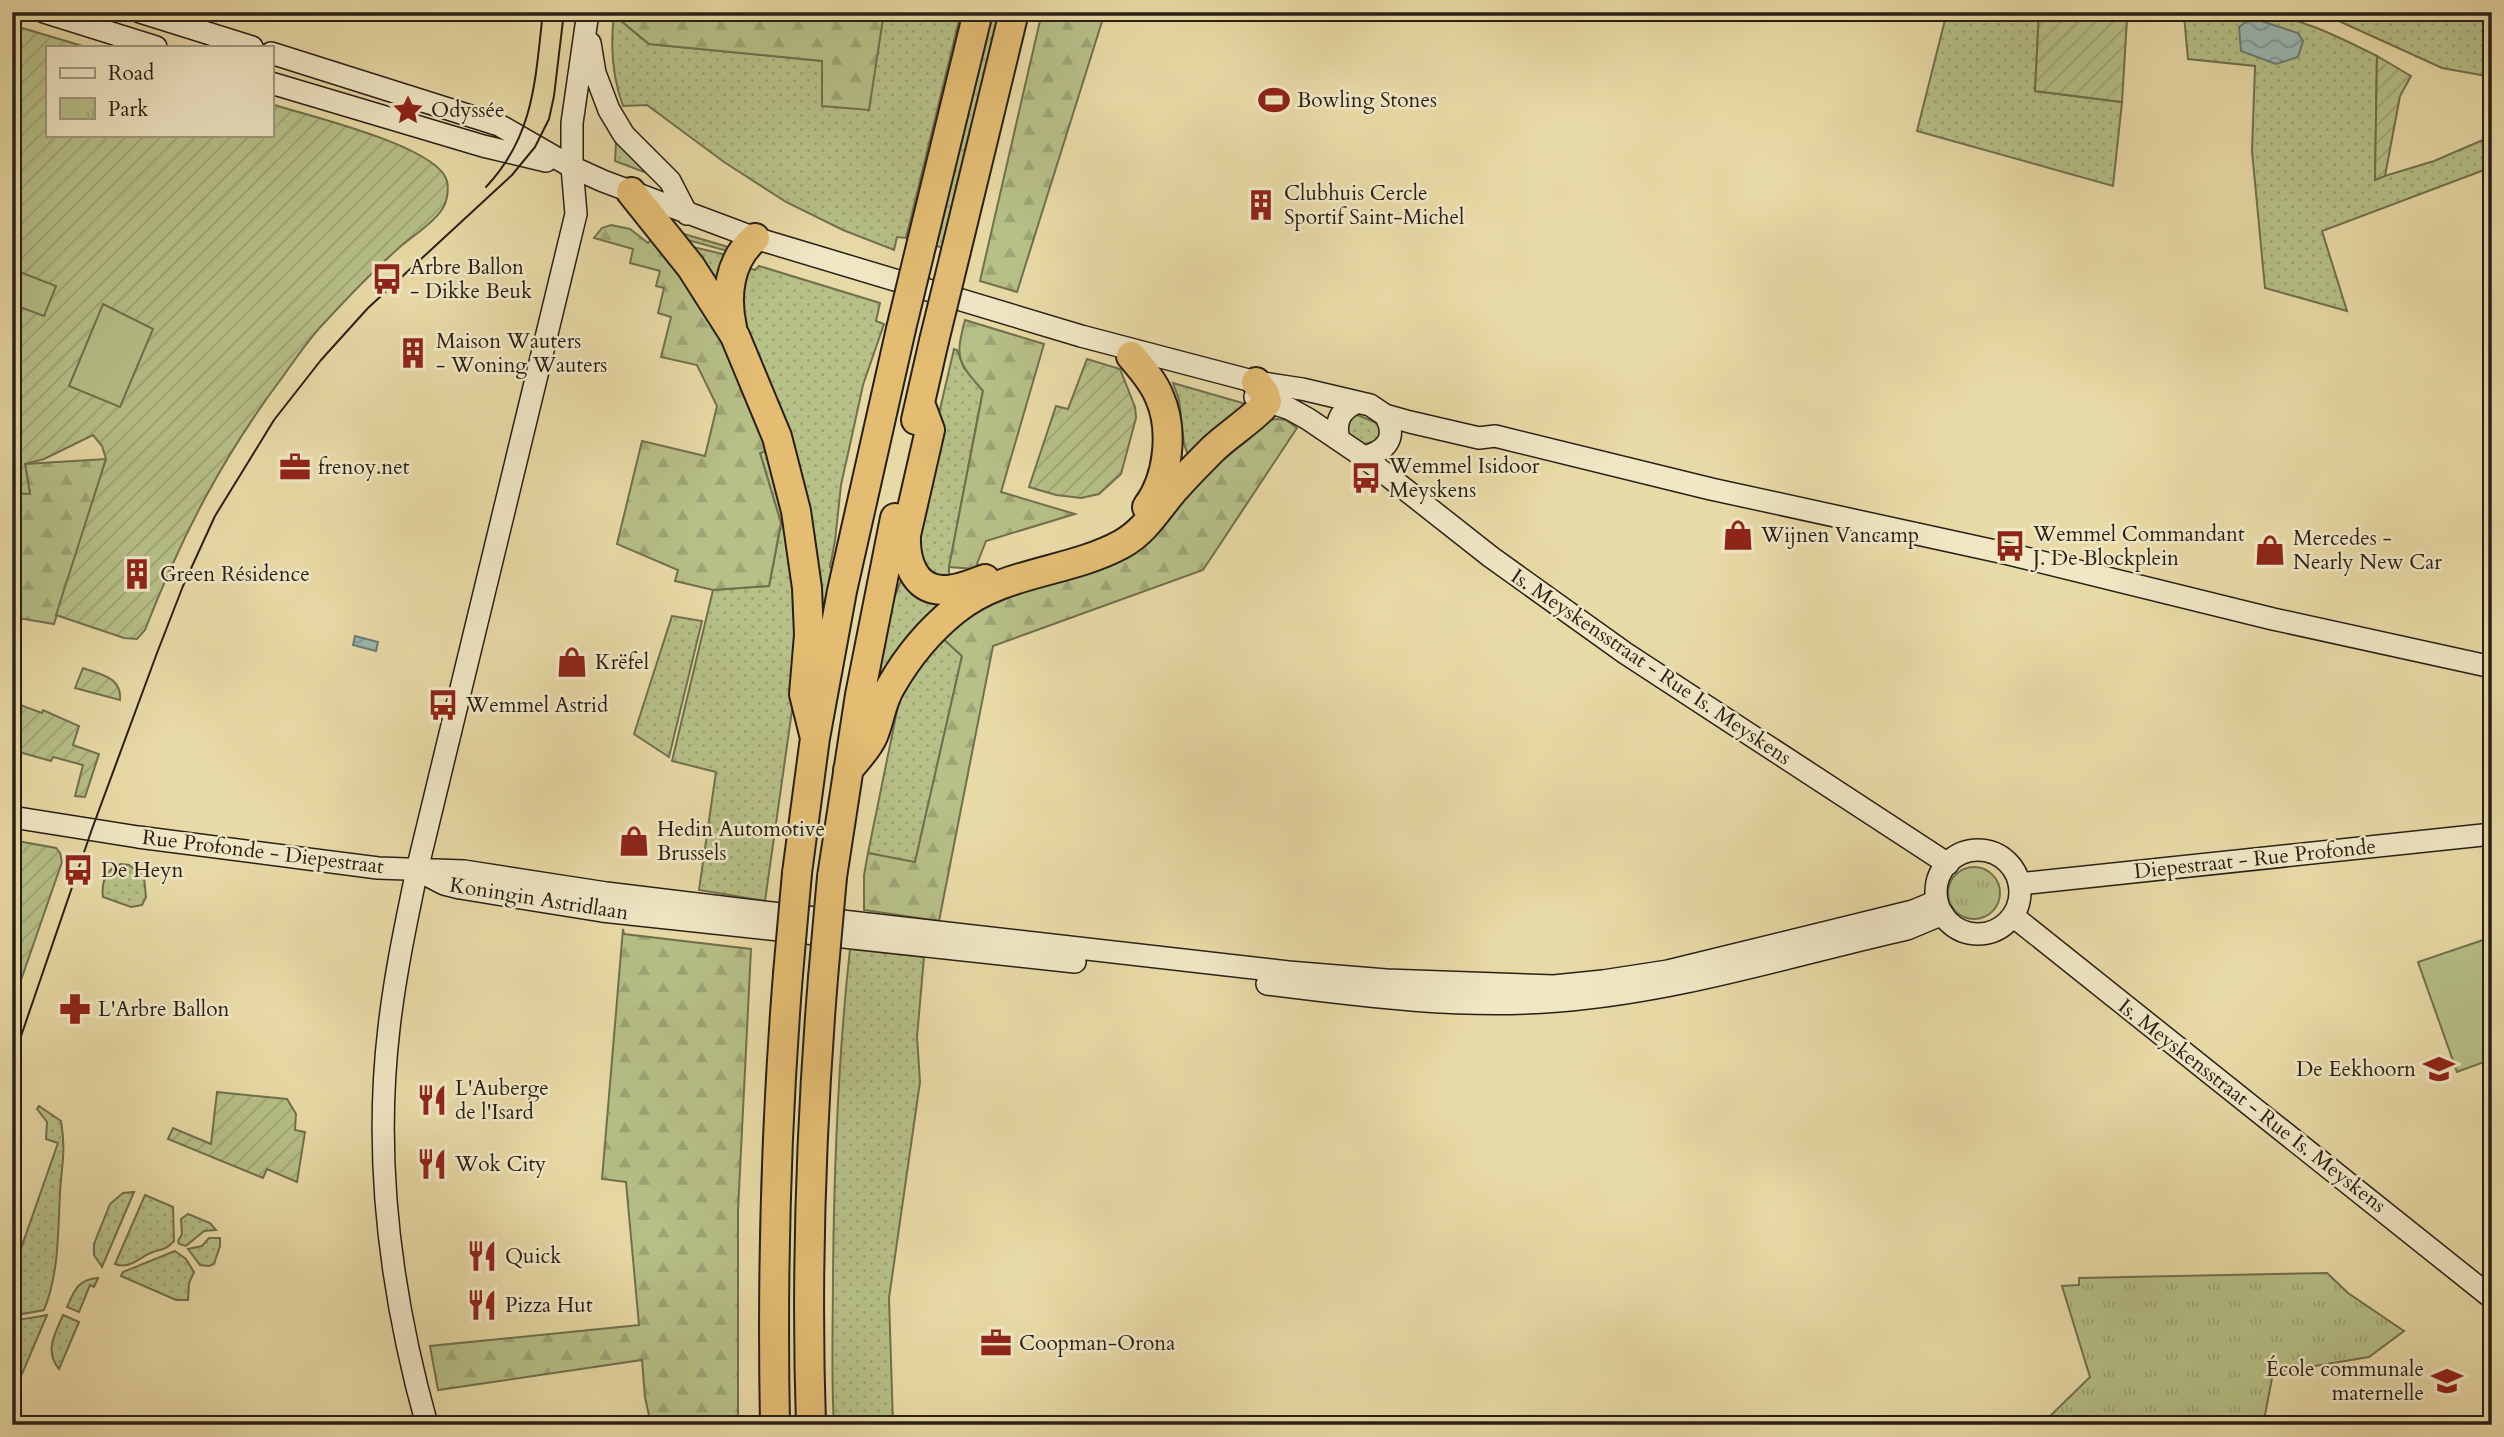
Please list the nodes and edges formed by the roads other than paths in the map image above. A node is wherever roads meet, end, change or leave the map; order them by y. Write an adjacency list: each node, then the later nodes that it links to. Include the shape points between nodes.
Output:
1 (44, 12): 6 (main road)
2 (140, 12): 7 (main road)
3 (978, 12): 24 (highway, bridge, via 842,592)
4 (1014, 12): 19 (highway, bridge)
5 (587, 18): 10 (main road, via 572,123); 12 (main road, via 595,73 608,110 624,135 670,181)
6 (153, 46)
7 (249, 46)
8 (273, 54): 10 (main road, via 499,125)
9 (273, 84): 10 (main road, via 483,146)
10 (572, 167): 11 (main road); 29 (main road, via 576,214)
11 (631, 192): 12 (main road); 14 (highway, via 691,267)
12 (687, 214): 13 (main road)
13 (755, 238): 14 (highway, via 738,259 728,293); 15 (main road)
14 (735, 336): 24 (highway, via 777,437 796,511 807,588 804,694)
15 (1082, 336): 16 (main road); 17 (main road)
16 (1131, 356): 17 (main road, via 1169,372); 19 (highway, via 1163,405 1167,437 1165,465 1155,496 1138,518 1112,537 944,591 918,580 905,547 930,430)
17 (1271, 398): 18 (main road, via 1302,389); 21 (main road, Is. Meyskensstraat - Rue Is. Meyskens); 25 (highway, via 1215,447 1137,534 1072,564 1025,576 974,597 940,623 890,687 873,737)
18 (1358, 402): 20 (main road); 21 (main road, via 1340,415)
19 (920, 403): 25 (highway, via 874,614)
20 (1385, 415): 22 (main road, via 1389,440 1380,452); 23 (main road, via 1479,438 1495,436)
21 (1339, 440): 22 (main road, Is. Meyskensstraat - Rue Is. Meyskens)
22 (1364, 457): 28 (main road, Is. Meyskensstraat - Rue Is. Meyskens, via 1491,557 1625,653)
23 (2492, 667)
24 (816, 738): 35 (highway, bridge, via 797,873 780,1074 773,1303)
25 (848, 770): 36 (highway, bridge, via 832,877 815,1080)
26 (12, 817): 29 (main road, Rue Profonde - Diepestraat)
27 (2492, 834): 30 (main road, Diepestraat - Rue Profonde)
28 (1948, 863): 30 (main road, via 1965,852 1989,852 2011,867); 31 (main road, via 1938,880)
29 (417, 870): 31 (main road, Koningin Astridlaan, via 460,888 602,911 762,921 1384,998 1517,1003 1670,986 1907,929); 34 (main road, via 388,1029 383,1171 399,1304)
30 (2019, 884): 32 (main road, via 2019,901)
31 (1940, 907): 32 (main road, via 1958,929 1969,933 1998,929)
32 (2012, 916): 33 (main road, Is. Meyskensstraat - Rue Is. Meyskens)
33 (2492, 1298)
34 (427, 1425)
35 (775, 1425)
36 (811, 1425)

